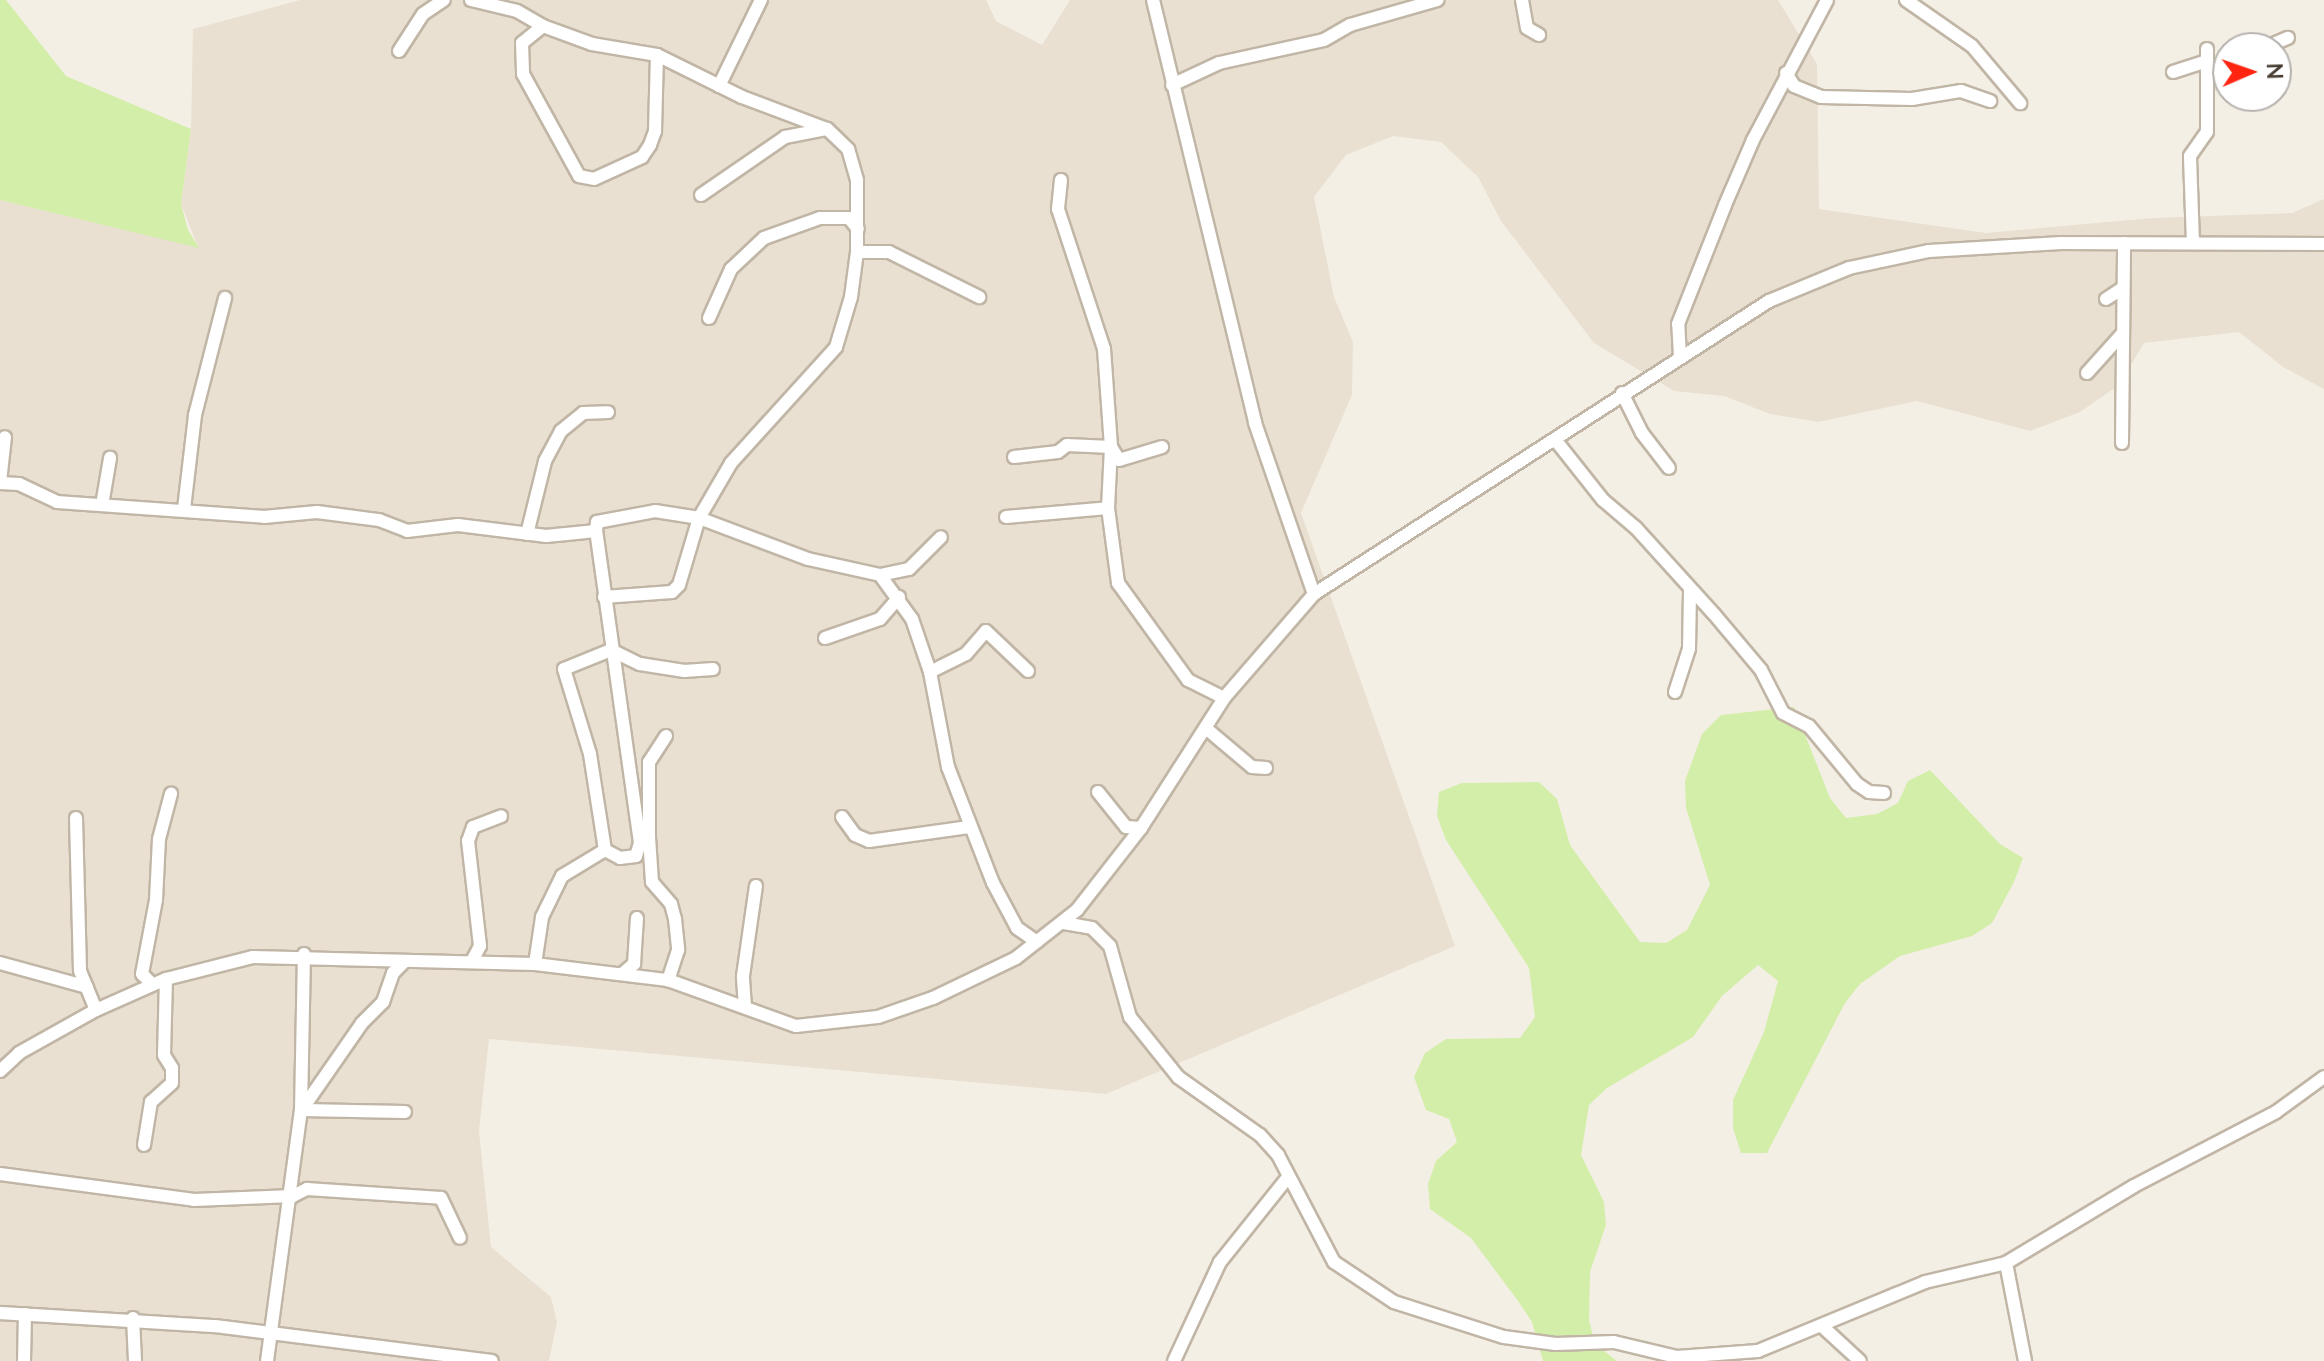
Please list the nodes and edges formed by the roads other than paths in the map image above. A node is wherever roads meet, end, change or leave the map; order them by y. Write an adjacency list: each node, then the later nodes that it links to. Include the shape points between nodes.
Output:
1 (444, 0): 11 (street, via 423,14)
2 (471, 0): 9 (street, via 517,11)
3 (761, 0): 18 (street)
4 (1153, 0): 17 (street)
5 (1437, 0): 17 (street, via 1350,25 1324,40 1219,63)
6 (1522, 0): 10 (street, via 1527,28)
7 (1827, 0): 16 (street)
8 (1906, 0): 20 (street, via 1972,46)
9 (543, 26): 12 (street, via 592,44); 12 (street, via 522,43 523,74 579,176 594,179 642,157 650,145)
10 (1539, 35)
11 (399, 51)
12 (657, 55): 18 (street)
13 (2207, 61): 14 (street); 15 (street); 26 (street, via 2207,132 2190,156)
14 (2212, 61)
15 (2173, 72)
16 (1786, 73): 19 (street, via 1794,86 1821,97 1912,99 1961,91); 35 (street, via 1678,324)
17 (1172, 85): 58 (street, via 1255,423)
18 (719, 86): 21 (street)
19 (1990, 101)
20 (2020, 103)
21 (827, 129): 23 (street, via 785,137); 24 (street, via 848,149 857,180)
22 (1061, 180): 42 (street, via 1058,209 1104,349)
23 (701, 195)
24 (858, 229): 28 (street); 33 (street, via 849,218 820,218 764,238 731,269)
25 (2124, 243): 26 (street); 29 (street); 35 (street, via 1929,251 1849,268 1769,301)
26 (2193, 243): 27 (street)
27 (2324, 244)
28 (857, 252): 30 (street, via 889,252); 52 (street, via 836,347 731,463)
29 (2123, 288): 32 (street); 34 (street)
30 (979, 297)
31 (225, 298): 50 (street, via 195,415)
32 (2106, 299)
33 (709, 318)
34 (2123, 333): 36 (street); 41 (street)
35 (1680, 357): 37 (street)
36 (2087, 373)
37 (1622, 393): 40 (street); 46 (street, via 1642,433)
38 (608, 412): 54 (street, via 583,413 561,431 545,461)
39 (5, 437): 47 (street)
40 (1557, 442): 57 (street, via 1603,500 1636,528); 58 (street)
41 (2122, 443)
42 (1111, 447): 43 (street, via 1119,460); 44 (street, via 1067,445 1058,452); 49 (street)
43 (1162, 447)
44 (1014, 457)
45 (110, 458): 48 (street)
46 (1669, 468)
47 (0, 483): 48 (street, via 19,484 57,502)
48 (102, 505): 50 (street)
49 (1108, 508): 51 (street); 67 (street, via 1118,583 1188,680)
50 (184, 509): 54 (street, via 264,517 317,512 379,520 407,531 458,525)
51 (1006, 517)
52 (699, 518): 53 (street, via 655,511 618,515 597,522); 56 (street, via 808,559); 59 (street, via 684,577 672,592)
53 (596, 531): 54 (street); 59 (street)
54 (527, 534)
55 (941, 537): 56 (street, via 909,569)
56 (880, 575): 60 (street)
57 (1690, 589): 66 (street, via 1689,649); 72 (street, via 1761,670 1783,713 1809,726 1857,784)
58 (1314, 594): 67 (street)
59 (604, 597): 62 (street)
60 (899, 597): 61 (street, via 880,619); 65 (street)
61 (825, 638)
62 (611, 650): 63 (street, via 640,664); 79 (street, via 564,669 590,754); 79 (street, via 640,843 636,856 620,858)
63 (713, 669)
64 (1028, 671): 65 (street, via 986,631 966,654)
65 (930, 672): 77 (street, via 948,767)
66 (1675, 692)
67 (1224, 698): 68 (street)
68 (1208, 730): 70 (street, via 1252,767); 78 (street, via 1189,749)
69 (666, 736): 91 (street, via 649,762 649,837 652,882 671,904 675,919 678,950)
70 (1266, 768)
71 (1098, 792): 78 (street, via 1126,827)
72 (1884, 793)
73 (171, 794): 92 (street, via 159,839 156,900 142,974)
74 (501, 816): 85 (street, via 473,827 468,841 480,946)
75 (842, 817): 77 (street, via 855,835 869,841)
76 (76, 818): 93 (street, via 76,934)
77 (969, 827): 83 (street, via 1006,912 1025,938)
78 (1141, 828): 82 (street)
79 (605, 850): 88 (street, via 562,876 542,917)
80 (756, 886): 94 (street, via 743,976)
81 (637, 918): 89 (street, via 634,964)
82 (1064, 923): 83 (street); 102 (street, via 1092,928 1103,937 1115,960 1130,1017 1143,1037 1204,1100 1260,1135)
83 (1037, 942): 94 (street, via 933,998 878,1017 796,1026)
84 (304, 954): 86 (street); 90 (street, via 253,957); 98 (street)
85 (472, 961): 86 (street); 88 (street)
86 (404, 962): 98 (street, via 393,973 383,1002 362,1023)
87 (0, 963): 93 (street)
88 (535, 964): 89 (street)
89 (622, 974): 91 (street)
90 (166, 979): 92 (street); 100 (street, via 164,1055 172,1068 172,1083 151,1102)
91 (668, 980): 94 (street)
92 (152, 984): 95 (street)
93 (87, 987): 95 (street)
94 (745, 1007)
95 (96, 1010): 96 (street, via 19,1053)
96 (0, 1071)
97 (2324, 1077): 105 (street, via 2276,1112 2108,1200)
98 (301, 1110): 99 (street); 103 (street)
99 (405, 1112)
100 (144, 1145)
101 (0, 1174): 103 (street, via 131,1196)
102 (1288, 1177): 109 (street, via 1334,1262 1394,1302 1504,1337 1556,1344 1614,1342 1677,1357 1758,1351); 115 (street, via 1220,1262)
103 (293, 1196): 104 (street, via 307,1189 441,1198); 110 (street)
104 (460, 1238)
105 (2006, 1263): 109 (street, via 1925,1282); 117 (street)
106 (0, 1313): 107 (street)
107 (25, 1314): 108 (street); 111 (street)
108 (133, 1318): 110 (street); 112 (street)
109 (1823, 1327): 116 (street)
110 (268, 1335): 113 (street); 114 (street)
111 (24, 1361)
112 (135, 1361)
113 (267, 1361)
114 (492, 1361)
115 (1174, 1361)
116 (1860, 1361)
117 (2025, 1361)

